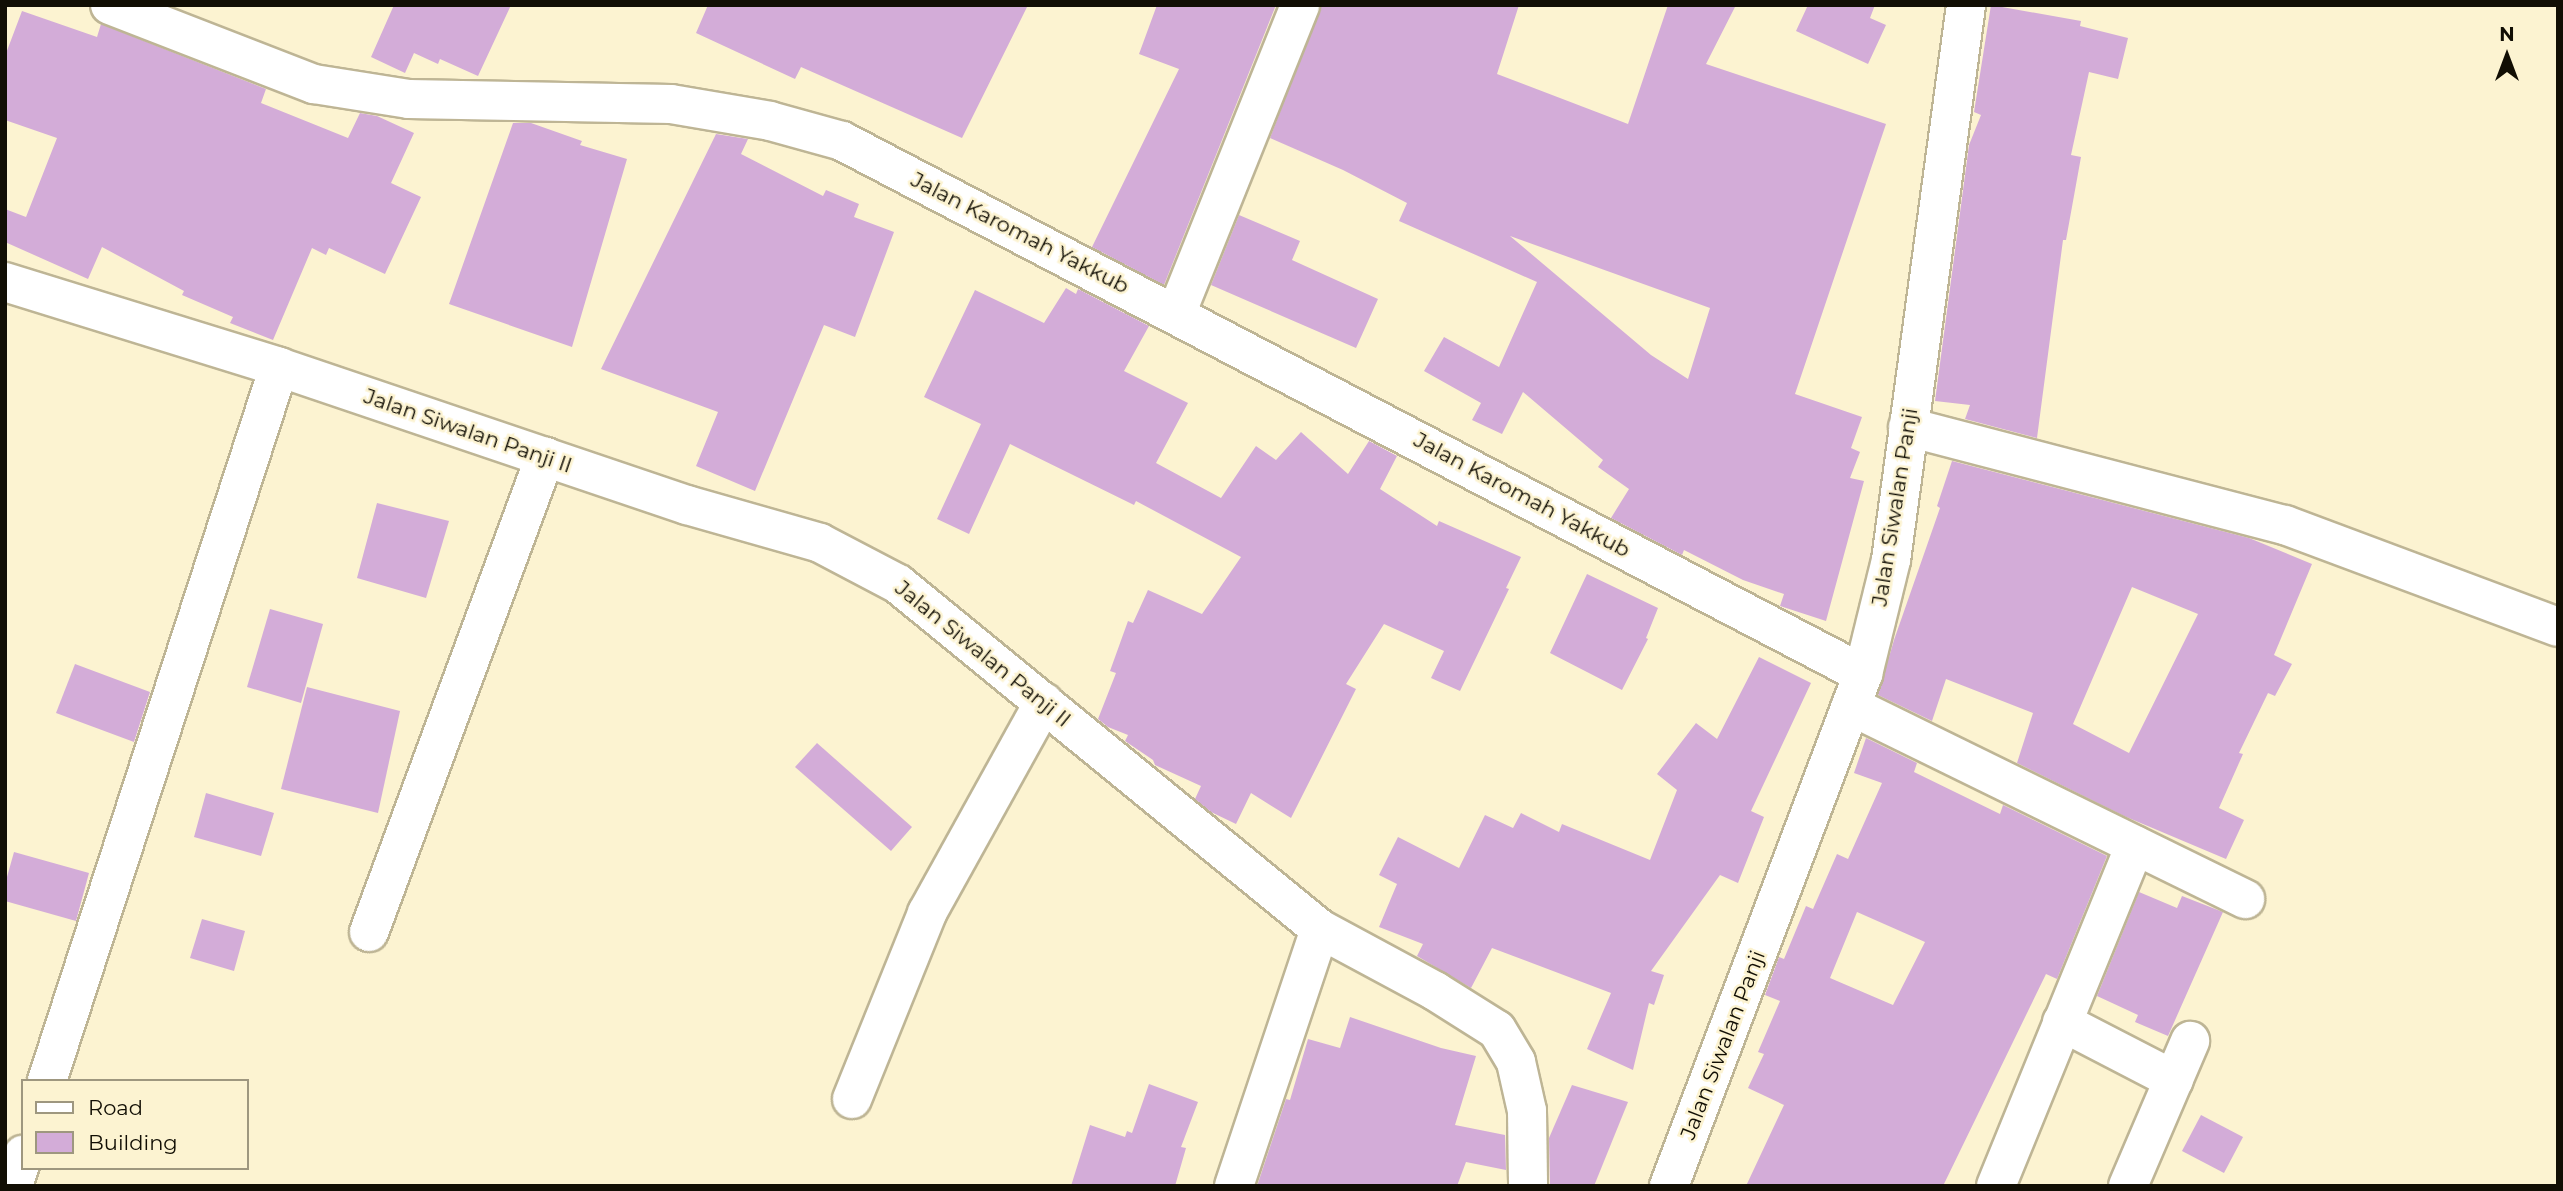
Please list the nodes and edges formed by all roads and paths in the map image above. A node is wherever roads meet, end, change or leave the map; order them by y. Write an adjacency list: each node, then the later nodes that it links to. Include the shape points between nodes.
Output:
1 (110, 5): 5 (street, Jalan Karomah Yakkub, via 314,84 409,99 671,104 770,121 842,141)
2 (1300, 5): 5 (street)
3 (1966, 5): 7 (street, Jalan Siwalan Panji)
4 (5, 282): 6 (street, Jalan Siwalan Panji II)
5 (1176, 314): 10 (street, Jalan Karomah Yakkub)
6 (279, 367): 8 (street, Jalan Siwalan Panji II); 18 (street)
7 (1908, 427): 9 (street, via 2285,525); 10 (street, Jalan Siwalan Panji, via 1891,560)
8 (545, 457): 11 (street, Jalan Siwalan Panji II, via 820,543 898,584); 15 (street)
9 (2558, 627)
10 (1857, 690): 12 (street, Jalan Karomah Yakkub); 25 (street, Jalan Siwalan Panji)
11 (1044, 702): 14 (street, Jalan Siwalan Panji II); 20 (street, via 927,913)
12 (2135, 845): 13 (street, Jalan Karomah Yakkub); 16 (street)
13 (2245, 899)
14 (1320, 929): 23 (street); 24 (street, Jalan Siwalan Panji II, via 1497,1030 1516,1062 1527,1111)
15 (369, 932)
16 (2063, 1022): 19 (street); 26 (street)
17 (2190, 1041): 19 (street)
18 (48, 1079)
19 (2174, 1080): 27 (street)
20 (852, 1100)
21 (21, 1161): 22 (street)
22 (13, 1186)
23 (1234, 1186)
24 (1528, 1186)
25 (1669, 1186)
26 (1996, 1186)
27 (2128, 1186)

